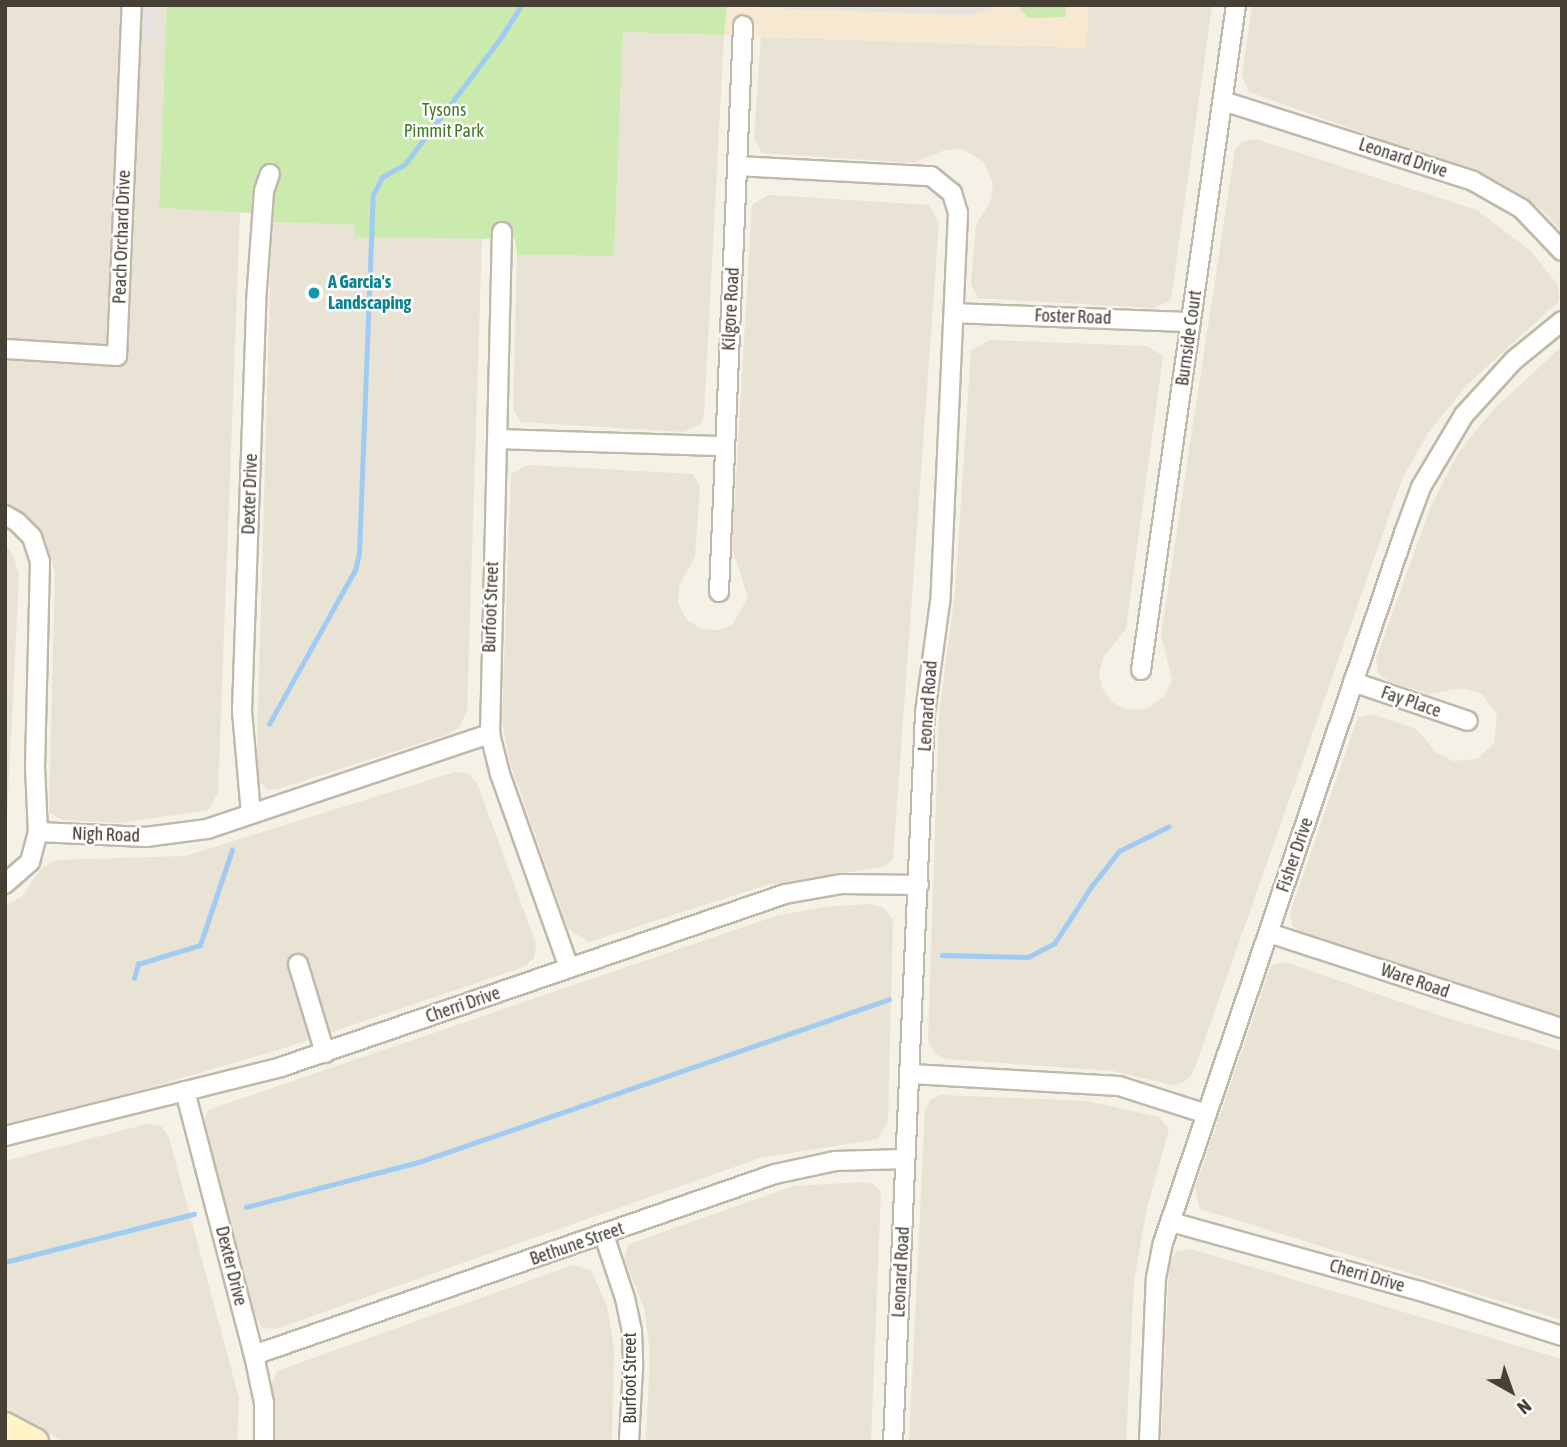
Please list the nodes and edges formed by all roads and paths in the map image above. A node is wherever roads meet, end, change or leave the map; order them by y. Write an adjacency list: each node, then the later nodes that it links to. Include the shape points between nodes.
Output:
1 (132, 5): 12 (street, Peach Orchard Drive, via 117,356)
2 (1236, 5): 4 (street, Burnside Court)
3 (743, 26): 5 (street, Kilgore Road)
4 (1223, 101): 8 (street, Leonard Drive, via 1473,181 1522,209); 11 (street, Burnside Court)
5 (737, 166): 9 (street, Leonard Road, via 931,176 953,183 958,213); 14 (street, Kilgore Road)
6 (271, 174): 21 (street, Dexter Drive, via 264,191 256,302 243,711)
7 (502, 232): 13 (street, Burfoot Street)
8 (1562, 251)
9 (954, 313): 11 (street, Foster Road); 24 (street, Leonard Road, via 940,602 925,713)
10 (1562, 321): 18 (street, Fisher Drive, via 1487,387 1440,450 1421,487)
11 (1191, 322): 17 (street, Burnside Court)
12 (5, 349)
13 (497, 439): 14 (street); 20 (street, Burfoot Street)
14 (725, 446): 16 (street, Kilgore Road)
15 (5, 515): 22 (street, via 32,537 40,562)
16 (719, 592)
17 (1141, 670)
18 (1353, 682): 19 (street, Fay Place); 25 (street, Fisher Drive)
19 (1468, 721)
20 (490, 734): 21 (street, Nigh Road); 27 (street, Burfoot Street)
21 (251, 814): 22 (street, Nigh Road, via 182,834)
22 (38, 832): 23 (street, via 30,862)
23 (5, 884)
24 (919, 885): 27 (street, Cherri Drive, via 822,886 785,894); 30 (street, Leonard Road)
25 (1269, 933): 28 (street, Ware Road); 32 (street, Fisher Drive)
26 (298, 964): 29 (street)
27 (569, 968): 29 (street, Cherri Drive)
28 (1562, 1028)
29 (325, 1053): 31 (street, Cherri Drive)
30 (911, 1074): 32 (street, via 1119,1086); 34 (street, Leonard Road)
31 (185, 1091): 33 (street, Cherri Drive); 38 (street, Dexter Drive)
32 (1207, 1114): 35 (street, Fisher Drive)
33 (5, 1136)
34 (905, 1159): 36 (street, Bethune Street, via 812,1164); 43 (street, Leonard Road)
35 (1171, 1222): 37 (street, Cherri Drive); 44 (street, Fisher Drive, via 1156,1278)
36 (604, 1235): 38 (street, Bethune Street); 42 (street, Burfoot Street, via 632,1331)
37 (1562, 1336)
38 (254, 1355): 41 (street, Dexter Drive, via 264,1403)
39 (5, 1426): 40 (street)
40 (36, 1442)
41 (264, 1442)
42 (629, 1442)
43 (893, 1442)
44 (1149, 1442)

